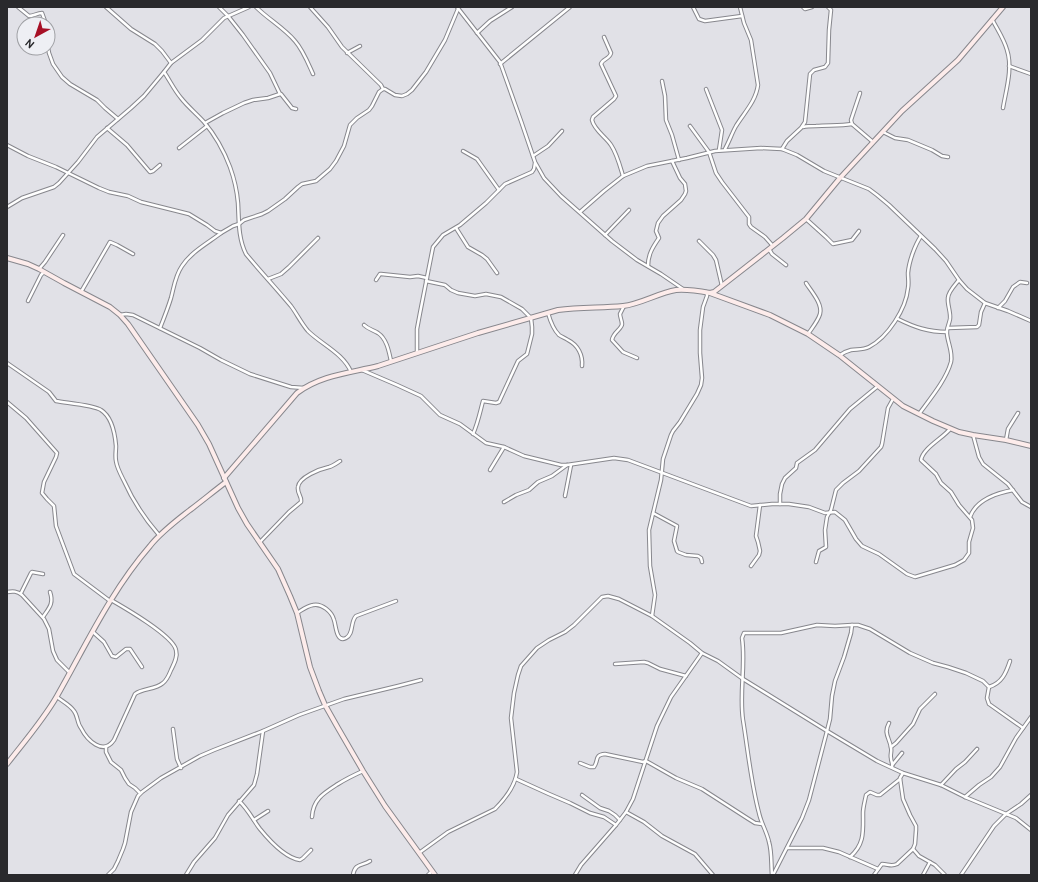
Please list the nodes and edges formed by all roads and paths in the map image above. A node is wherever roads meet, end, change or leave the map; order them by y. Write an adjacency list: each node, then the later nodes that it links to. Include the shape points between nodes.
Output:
1 (18, 7): 17 (street)
2 (106, 7): 27 (street, via 131,29 155,44)
3 (219, 7): 19 (street)
4 (249, 7): 19 (street)
5 (256, 7): 31 (street, via 296,42)
6 (310, 7): 25 (street)
7 (512, 7): 22 (street)
8 (570, 7): 28 (street)
9 (693, 7): 20 (street, via 699,19 705,21)
10 (740, 7): 20 (street)
11 (803, 7): 12 (street)
12 (812, 7)
13 (828, 7): 46 (street, via 832,10 829,23 828,63 810,74 805,122)
14 (1003, 7): 21 (main road)
15 (458, 8): 22 (street); 35 (street, via 441,46 412,90 398,96)
16 (29, 16): 18 (street, via 42,13)
17 (29, 16)
18 (43, 16)
19 (228, 16): 27 (street, via 202,40); 37 (street, via 270,73)
20 (743, 16): 52 (street, via 752,40 758,85 753,100 736,125)
21 (992, 19): 29 (street, via 1007,48); 48 (main road, via 958,60 914,99)
22 (477, 33): 28 (street)
23 (604, 37): 64 (street, via 611,56 601,63 616,96 592,120 612,147)
24 (360, 46): 25 (street)
25 (347, 53): 35 (street)
26 (50, 56): 40 (street, via 62,77 97,100)
27 (171, 62): 30 (street)
28 (500, 64): 57 (street)
29 (1009, 65): 32 (street); 39 (street)
30 (164, 72): 40 (street, via 144,96); 41 (street, via 180,97)
31 (313, 74)
32 (1031, 74)
33 (662, 81): 59 (street, via 666,120)
34 (706, 88): 54 (street, via 722,130)
35 (383, 89): 71 (street, via 369,110 350,124 344,146 330,169 316,182 302,184 268,211)
36 (860, 93): 42 (street)
37 (280, 94): 38 (street, via 292,108); 41 (street, via 244,103)
38 (296, 108)
39 (1003, 108)
40 (118, 119): 45 (street)
41 (205, 123): 43 (street)
42 (852, 124): 46 (street); 49 (street)
43 (207, 126): 51 (street); 71 (street, via 230,169 238,201)
44 (690, 126): 56 (street)
45 (107, 128): 62 (street, via 128,145 150,172); 63 (street)
46 (801, 128): 53 (street)
47 (562, 131): 57 (street, via 548,146)
48 (883, 132): 49 (main road); 58 (street)
49 (873, 142): 65 (main road)
50 (7, 145): 63 (street)
51 (179, 148)
52 (726, 149): 53 (street); 54 (street)
53 (782, 149): 65 (street)
54 (719, 150): 56 (street)
55 (463, 151): 66 (street, via 477,159)
56 (709, 152): 59 (street); 80 (street, via 716,173 749,217 749,224 765,237)
57 (533, 156): 61 (street)
58 (948, 157)
59 (679, 160): 60 (street)
60 (672, 161): 64 (street, via 647,166); 83 (street, via 686,190 681,200 658,224 656,231 659,238 649,255)
61 (535, 162): 66 (street, via 532,172 509,182); 69 (street, via 548,183)
62 (160, 165)
63 (69, 173): 67 (street, via 54,187 22,198); 74 (street, via 109,192 189,214)
64 (623, 176): 69 (street)
65 (840, 178): 70 (main road); 77 (street, via 869,189)
66 (499, 190): 72 (street)
67 (7, 207)
68 (629, 210): 76 (street)
69 (580, 212): 76 (street)
70 (806, 219): 73 (street, via 833,244 852,240); 80 (main road)
71 (239, 224): 74 (street); 88 (street, via 245,251)
72 (456, 228): 87 (street, via 468,246 487,259); 90 (street, via 443,235 433,247)
73 (860, 231)
74 (221, 234): 108 (street, via 194,253 182,266 174,282 171,299)
75 (62, 235): 85 (street)
76 (605, 235): 83 (street)
77 (921, 236): 91 (street, via 942,256); 105 (street, via 910,264 908,289)
78 (318, 238): 88 (street, via 289,267)
79 (699, 241): 94 (street, via 716,260)
80 (771, 247): 84 (street, via 772,254); 94 (main road)
81 (133, 254): 96 (street, via 110,242)
82 (7, 258): 85 (main road)
83 (648, 266): 95 (street)
84 (786, 266)
85 (39, 269): 86 (main road)
86 (44, 272): 96 (main road); 98 (street)
87 (497, 273)
88 (268, 279): 119 (street, via 307,330 344,361)
89 (376, 280): 90 (street, via 381,274 418,276)
90 (426, 280): 104 (street, via 445,285 458,293 501,297 522,309); 112 (street, via 417,329)
91 (959, 280): 99 (street); 109 (street, via 948,296)
92 (806, 283): 111 (street, via 820,306 821,313)
93 (1027, 283): 101 (street, via 1020,282 1013,287)
94 (722, 286): 97 (main road)
95 (684, 290): 97 (main road); 100 (main road, via 674,290)
96 (81, 292): 103 (main road)
97 (708, 293): 111 (main road, via 770,315); 135 (street, via 700,330 701,385 698,394 671,435 663,459)
98 (28, 301)
99 (985, 303): 101 (street); 109 (street, via 978,327)
100 (624, 306): 102 (main road, via 572,308); 114 (street, via 620,314 622,327 613,334 612,340 620,350)
101 (998, 308): 106 (street)
102 (548, 313): 104 (main road); 117 (street, via 558,334 578,348)
103 (120, 315): 108 (street, via 132,315); 136 (main road, via 198,425)
104 (531, 318): 112 (main road); 127 (street, via 532,334 527,354 518,361 499,402 496,404 483,401)
105 (898, 318): 110 (street, via 925,330); 113 (street, via 870,347)
106 (1031, 321)
107 (364, 325): 115 (street, via 378,333 386,342)
108 (160, 328): 121 (street, via 250,374 291,387)
109 (948, 328): 110 (street)
110 (947, 332): 125 (street, via 952,356 950,363 937,389)
111 (808, 334): 113 (main road)
112 (417, 353): 115 (main road)
113 (839, 355): 120 (main road)
114 (637, 358)
115 (391, 362): 118 (main road)
116 (7, 363): 150 (street, via 49,392 56,401 95,407 106,414 114,432 118,468 134,501)
117 (582, 366)
118 (362, 370): 119 (main road); 127 (street, via 421,396 440,415 460,424)
119 (351, 372): 121 (main road, via 332,376)
120 (878, 386): 122 (main road); 142 (street, via 850,409 815,450 797,463 796,468 782,484)
121 (304, 388): 136 (main road, via 297,393)
122 (893, 399): 125 (main road); 145 (street, via 888,408 881,447 859,471 838,488)
123 (7, 402): 159 (street, via 26,418 57,453 42,493 54,506 56,526 74,574)
124 (1018, 413): 129 (street, via 1008,429)
125 (919, 415): 126 (main road)
126 (950, 429): 128 (main road); 148 (street, via 921,456 921,460 936,474)
127 (473, 434): 131 (street, via 486,443)
128 (973, 436): 129 (main road); 137 (street, via 983,464)
129 (1006, 440): 130 (main road)
130 (1031, 446)
131 (504, 447): 133 (street, via 524,456); 134 (street)
132 (340, 461): 151 (street, via 300,482 298,491 301,502)
133 (569, 465): 135 (street, via 614,458 628,460); 140 (street); 141 (street)
134 (490, 470)
135 (662, 473): 143 (street, via 751,506); 146 (street)
136 (225, 480): 150 (main road); 151 (main road, via 247,524)
137 (1008, 484): 138 (street); 139 (street)
138 (1013, 490): 139 (street); 144 (street, via 1022,502)
139 (1006, 491): 147 (street, via 990,496)
140 (565, 496)
141 (504, 502)
142 (780, 504): 143 (street); 145 (street)
143 (760, 505): 154 (street, via 756,536 760,551)
144 (1031, 507)
145 (830, 512): 149 (street, via 835,512 845,520 862,546 914,577 955,565 968,556 973,528); 153 (street, via 825,530 826,547 819,551)
146 (653, 513): 152 (street, via 677,526 674,541 678,552 698,556); 162 (street, via 648,535 655,596)
147 (971, 513): 148 (street); 149 (street)
148 (966, 514): 149 (street)
149 (970, 517)
150 (160, 536): 159 (main road, via 143,554)
151 (260, 542): 161 (main road, via 278,569)
152 (702, 562)
153 (816, 562)
154 (752, 566)
155 (43, 574): 158 (street, via 32,572)
156 (7, 592): 158 (street)
157 (50, 592): 163 (street, via 52,603)
158 (21, 593): 163 (street)
159 (111, 601): 165 (main road); 184 (street, via 160,631 171,640 177,651 175,664 162,684 134,694 114,740)
160 (396, 601): 161 (street, via 356,616 352,621 349,635 344,639 338,636 334,618 325,607 314,605)
161 (297, 613): 177 (main road, via 312,673)
162 (652, 616): 166 (street); 196 (street, via 608,596 602,598 574,625 537,648 528,657 518,675 511,718)
163 (42, 617): 170 (street, via 47,624 57,660)
164 (852, 625): 172 (street, via 817,625 780,633 744,633); 174 (street, via 866,627 910,653 932,663 966,673 983,681); 183 (street, via 835,681)
165 (93, 632): 169 (street, via 104,642 112,656 116,657 130,649); 170 (main road)
166 (702, 653): 171 (street); 172 (street)
167 (1010, 661): 174 (street, via 1002,678)
168 (615, 664): 171 (street, via 644,662)
169 (142, 667)
170 (70, 673): 176 (main road)
171 (686, 676): 188 (street, via 671,697 657,726)
172 (743, 679): 183 (street); 209 (street, via 742,717)
173 (422, 680): 177 (street)
174 (989, 687): 180 (street, via 986,698 989,704)
175 (935, 694): 185 (street, via 920,709 913,724)
176 (57, 697): 184 (street, via 75,712 80,728 88,738 103,748); 190 (main road)
177 (325, 706): 182 (street); 193 (main road)
178 (1031, 717): 180 (street)
179 (889, 723): 185 (street, via 886,732)
180 (1023, 728): 201 (street, via 992,777)
181 (174, 729): 192 (street, via 177,759)
182 (264, 731): 192 (street, via 214,750); 202 (street, via 256,781)
183 (827, 731): 191 (street); 212 (street, via 809,800)
184 (106, 747): 198 (street, via 111,762)
185 (891, 747): 191 (street)
186 (976, 749): 197 (street)
187 (902, 753): 191 (street)
188 (646, 761): 189 (street, via 601,754 594,766); 204 (street, via 633,800); 209 (street, via 702,789 755,823)
189 (580, 763)
190 (7, 764)
191 (892, 766): 194 (street)
192 (181, 768): 198 (street)
193 (363, 771): 206 (street, via 348,777 321,795 313,807); 215 (main road)
194 (903, 772): 195 (street); 197 (street)
195 (900, 778): 213 (street, via 903,799 916,826); 216 (street, via 880,795 870,792 866,795 862,843)
196 (516, 779): 210 (street, via 604,817); 215 (street, via 501,804 495,809 448,832)
197 (941, 785): 201 (street)
198 (140, 793): 221 (street, via 131,812 123,850 114,869)
199 (582, 795): 208 (street, via 600,808 615,814)
200 (1031, 795): 205 (street)
201 (965, 797): 205 (street)
202 (239, 801): 207 (street); 222 (street, via 215,838)
203 (268, 811): 207 (street)
204 (626, 812): 208 (street); 226 (street, via 695,854)
205 (1006, 814): 211 (street, via 1016,818); 231 (street, via 990,832)
206 (312, 817)
207 (254, 820): 214 (street, via 266,836 291,857 300,860)
208 (620, 820): 210 (street)
209 (762, 824): 227 (street, via 769,842)
210 (616, 825): 225 (street)
211 (1031, 830)
212 (787, 848): 216 (street, via 823,848); 227 (street)
213 (913, 849): 218 (street); 219 (street, via 894,866 882,864)
214 (311, 850)
215 (419, 853): 220 (main road)
216 (850, 857): 219 (street)
217 (370, 861): 223 (street, via 358,865)
218 (930, 862): 229 (street); 230 (street)
219 (878, 869): 228 (street)
220 (433, 873): 224 (street)
221 (108, 875)
222 (186, 875)
223 (353, 875)
224 (428, 875)
225 (575, 875)
226 (713, 875)
227 (772, 875)
228 (874, 875)
229 (923, 875)
230 (945, 875)
231 (961, 875)

